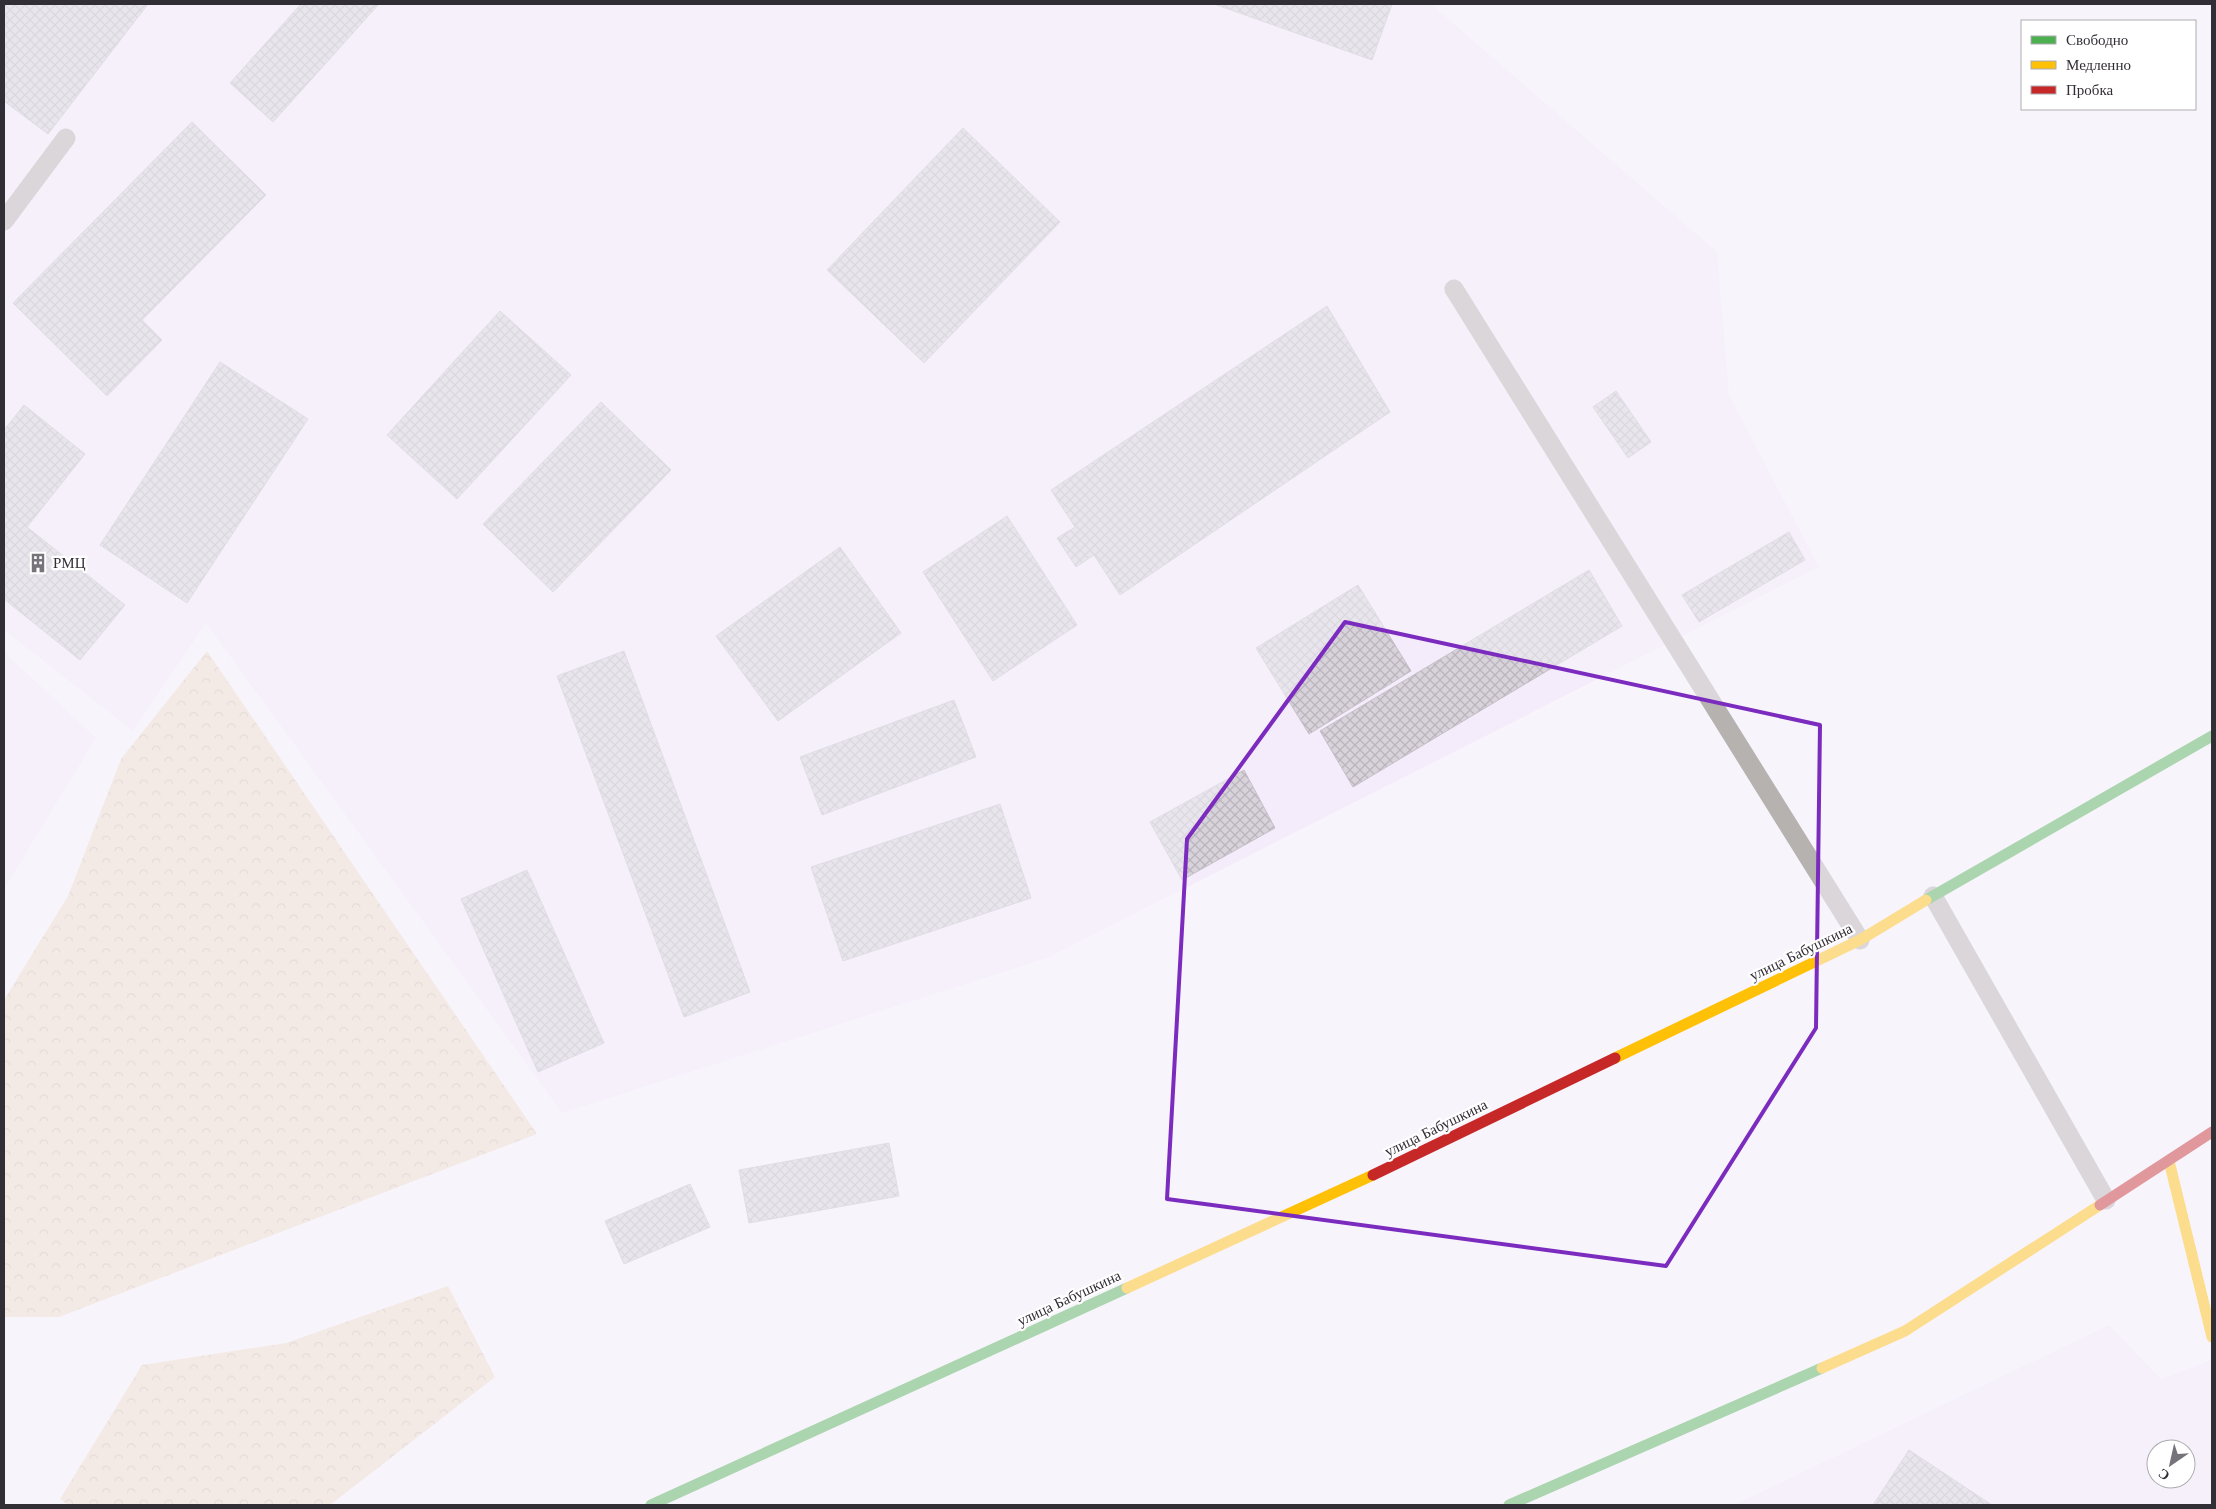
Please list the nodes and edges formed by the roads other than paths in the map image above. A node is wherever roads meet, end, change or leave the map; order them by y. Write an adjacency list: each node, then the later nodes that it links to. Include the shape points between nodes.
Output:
1 (66, 138): 2 (lane)
2 (4, 221)
3 (1454, 289): 6 (lane)
4 (2212, 736): 5 (main road, улица Бабушкина)
5 (1933, 896): 6 (main road, улица Бабушкина); 9 (lane)
6 (1860, 940): 11 (main road, улица Бабушкина, via 1314,1203)
7 (2212, 1132): 8 (main road)
8 (2168, 1161): 9 (main road); 10 (main road)
9 (2106, 1200): 12 (main road, via 1905,1331)
10 (2212, 1337)
11 (651, 1505)
12 (1509, 1505)

